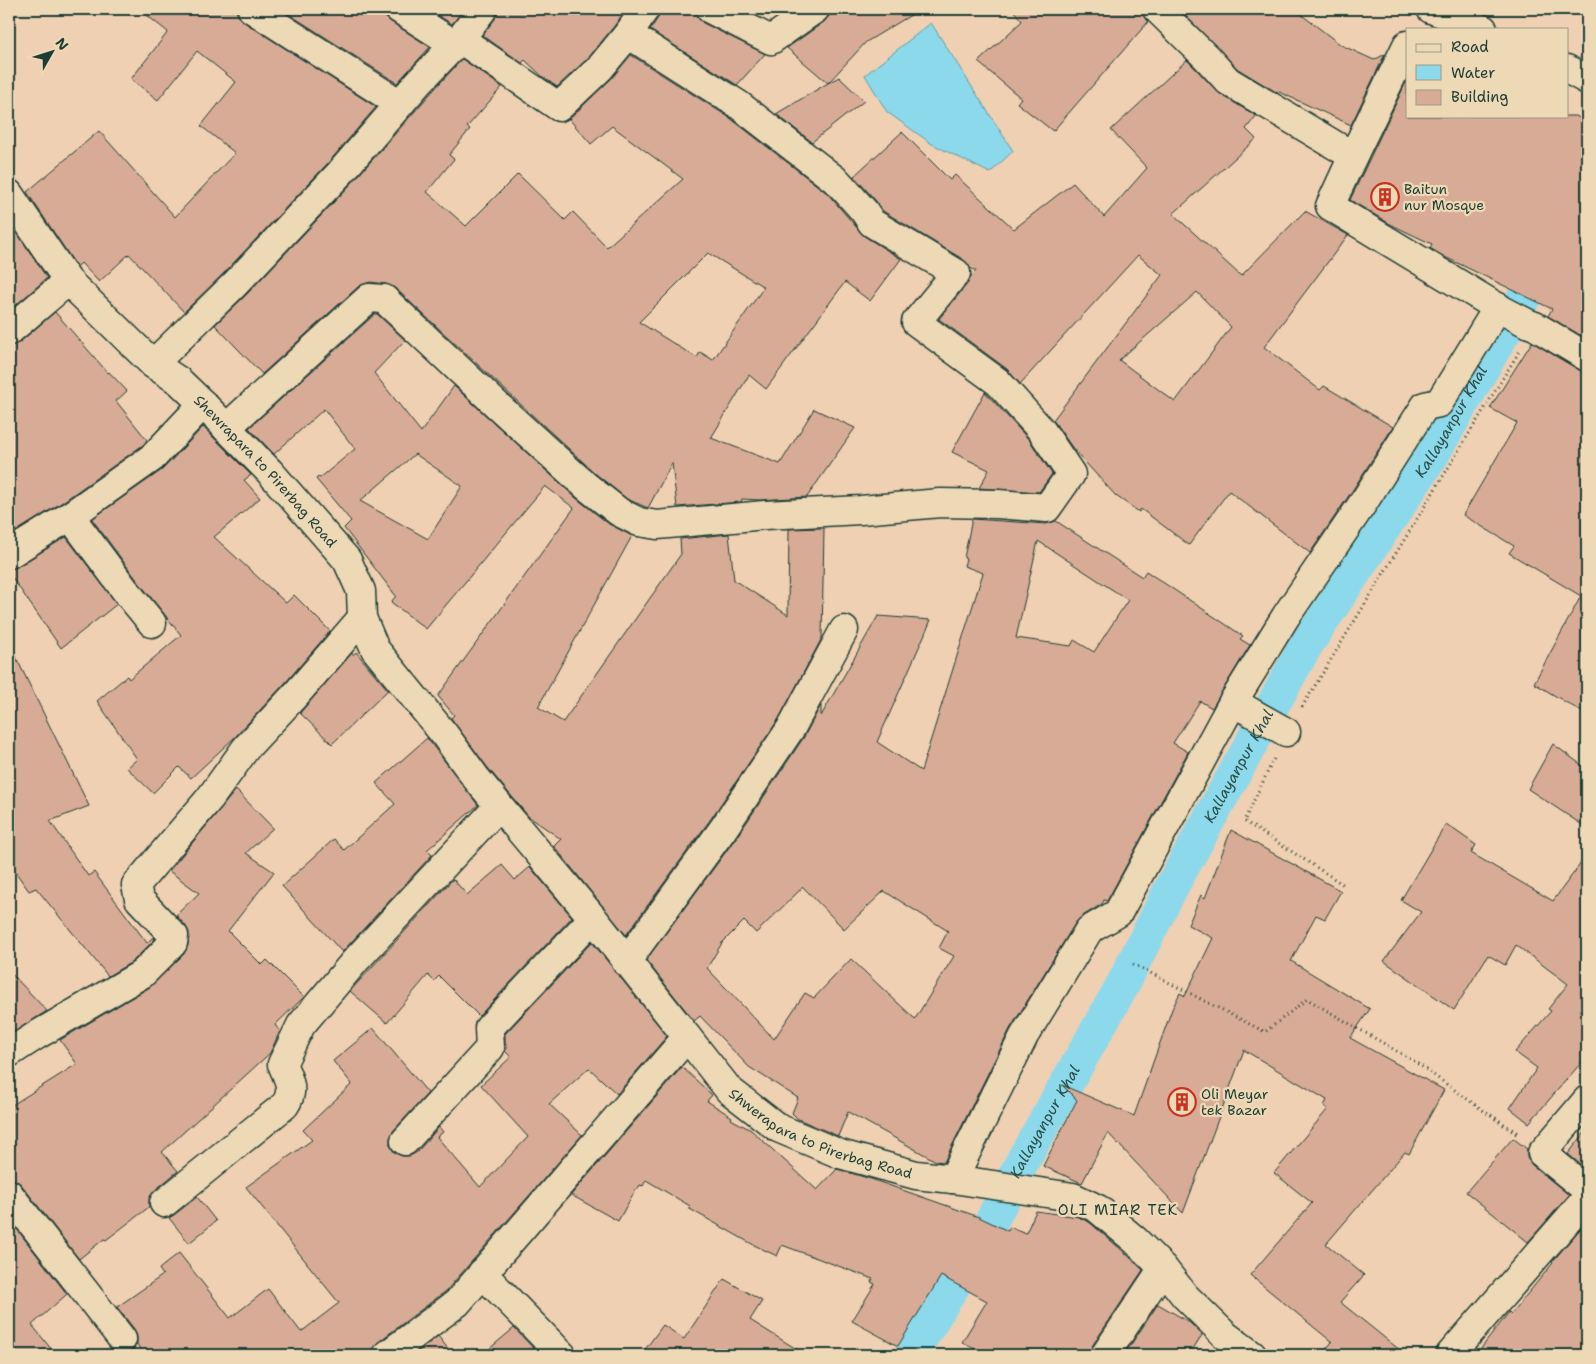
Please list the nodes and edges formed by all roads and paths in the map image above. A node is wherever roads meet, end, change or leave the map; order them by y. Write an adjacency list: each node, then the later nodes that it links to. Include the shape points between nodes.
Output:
1 (252, 9): 17 (street)
2 (399, 9): 13 (street)
3 (483, 9): 13 (street)
4 (645, 9): 12 (street)
5 (710, 9): 6 (street, via 771,40)
6 (816, 9)
7 (1157, 9): 18 (street, via 1228,81)
8 (1425, 9): 10 (street)
9 (1431, 9): 11 (street)
10 (1416, 28)
11 (1480, 28)
12 (628, 34): 13 (street, via 600,68 559,107); 27 (street, via 739,105 838,182 872,223 956,273 916,322 998,382 1042,431 1072,474 1047,508 940,503 657,525 639,522 586,486 384,299 368,298)
13 (457, 42): 17 (street)
14 (1406, 47): 18 (street)
15 (1568, 70): 16 (street)
16 (1587, 80)
17 (400, 104): 25 (street, via 235,284)
18 (1353, 156): 21 (street, via 1330,206)
19 (10, 200): 20 (street, Shewrapara to Pirerbag Road)
20 (68, 281): 23 (street); 25 (street, Shewrapara to Pirerbag Road)
21 (1500, 308): 22 (street); 33 (street, via 1439,403 1425,406 1286,616)
22 (1531, 325): 24 (street); 34 (path)
23 (9, 331)
24 (1587, 357)
25 (153, 364): 26 (street, Shewrapara to Pirerbag Road)
26 (203, 404): 27 (street, Shewrapara to Pirerbag Road); 28 (street, via 153,457)
27 (226, 428): 30 (street, Shewrapara to Pirerbag Road, via 270,472 347,560 361,591)
28 (70, 516): 29 (street); 31 (street)
29 (9, 554)
30 (362, 618): 35 (street, Shewrapara to Pirerbag Road, via 376,649); 42 (street, via 246,748 210,798 136,885 139,899 174,936 173,943 142,974)
31 (152, 623)
32 (844, 630): 39 (street, via 791,728 723,829)
33 (1243, 707): 34 (street); 47 (street, via 1118,913 1089,930 1024,1036)
34 (1281, 729): 37 (path, via 1244,821)
35 (476, 778): 36 (street, Shwerapara to Pirerbag Road)
36 (500, 806): 38 (street, Shwerapara to Pirerbag Road); 51 (street, via 355,961 301,1025 282,1064 290,1084 290,1098)
37 (1344, 885)
38 (593, 918): 39 (street, Shwerapara to Pirerbag Road); 45 (street, via 489,1028 490,1048)
39 (626, 962): 41 (street, Shwerapara to Pirerbag Road)
40 (1133, 964): 46 (path, via 1265,1032 1307,999 1414,1061)
41 (687, 1037): 47 (street, Shwerapara to Pirerbag Road, via 729,1090 778,1128 840,1154 916,1176); 53 (street)
42 (9, 1054)
43 (1587, 1100): 46 (street)
44 (1491, 1114): 46 (path)
45 (405, 1141)
46 (1542, 1153): 48 (street)
47 (953, 1178): 52 (street, Shwerapara to Pirerbag Road, via 1073,1197 1098,1210)
48 (1587, 1190)
49 (9, 1194): 54 (street)
50 (1587, 1198): 59 (street)
51 (164, 1203)
52 (1163, 1268): 57 (street); 58 (street, Shwerapara to Pirerbag Road, via 1185,1296 1225,1335)
53 (482, 1273): 55 (street, via 457,1303); 56 (street)
54 (122, 1339)
55 (387, 1355)
56 (562, 1355)
57 (1105, 1355)
58 (1252, 1355)
59 (1450, 1355)

